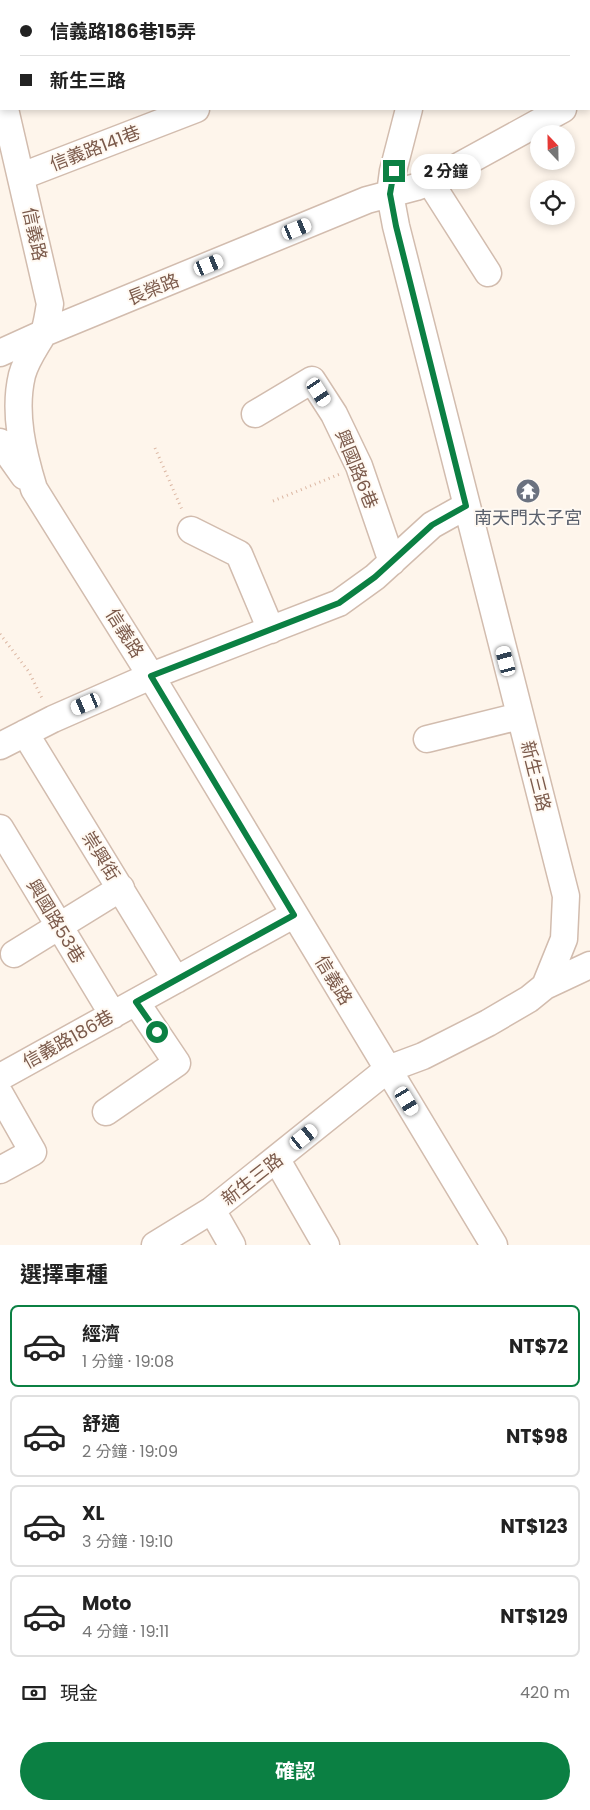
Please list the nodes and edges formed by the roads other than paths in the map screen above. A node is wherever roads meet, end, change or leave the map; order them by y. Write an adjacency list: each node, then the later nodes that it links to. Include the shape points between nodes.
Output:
1 (5, 110): 5 (street, 信義路)
2 (193, 110): 5 (street, 信義路141巷)
3 (409, 110): 7 (street, 新生三路)
4 (561, 110): 6 (street, 長榮路)
5 (22, 176): 9 (street, 信義路, via 50,304)
6 (430, 182): 7 (street, 長榮路); 8 (street)
7 (390, 194): 9 (street, 長榮路, via 367,200); 14 (street, 新生三路)
8 (488, 273)
9 (44, 333): 10 (street, 長榮路); 13 (street, 信義路, via 22,376 20,401 19,428)
10 (0, 353)
11 (255, 414): 16 (street, 興國路6巷, via 312,380 334,414 358,466)
12 (0, 442): 13 (street)
13 (34, 489): 18 (street, 信義路)
14 (466, 506): 16 (street, via 432,525); 19 (street, 新生三路)
15 (191, 530): 17 (street, via 239,554)
16 (392, 562): 17 (street, via 339,603)
17 (271, 630): 18 (street)
18 (151, 676): 20 (street); 25 (street, 信義路)
19 (520, 716): 21 (street); 30 (street, 新生三路, via 566,896 564,939)
20 (25, 733): 22 (street); 24 (street, 崇興街)
21 (427, 739)
22 (0, 746)
23 (0, 828): 26 (street, 興國路53巷)
24 (121, 888): 26 (street); 29 (street, 崇興街)
25 (294, 915): 29 (street, 信義路186巷); 33 (street, 信義路)
26 (59, 926): 27 (street); 32 (street, 興國路53巷)
27 (14, 954)
28 (590, 965): 30 (street)
29 (176, 980): 31 (street, 信義路186巷)
30 (545, 986): 33 (street, 新生三路, via 488,1023 423,1056)
31 (136, 1002): 32 (street, 信義路186巷); 36 (street, via 177,1063)
32 (113, 1015): 34 (street, 信義路186巷)
33 (388, 1069): 37 (street, 新生三路); 43 (street, 信義路)
34 (0, 1077)
35 (0, 1094): 38 (street, via 33,1152)
36 (106, 1112)
37 (277, 1160): 39 (street, 新生三路); 42 (street)
38 (0, 1170)
39 (212, 1210): 40 (street, 新生三路); 41 (street)
40 (155, 1245)
41 (232, 1245)
42 (326, 1245)
43 (494, 1245)

